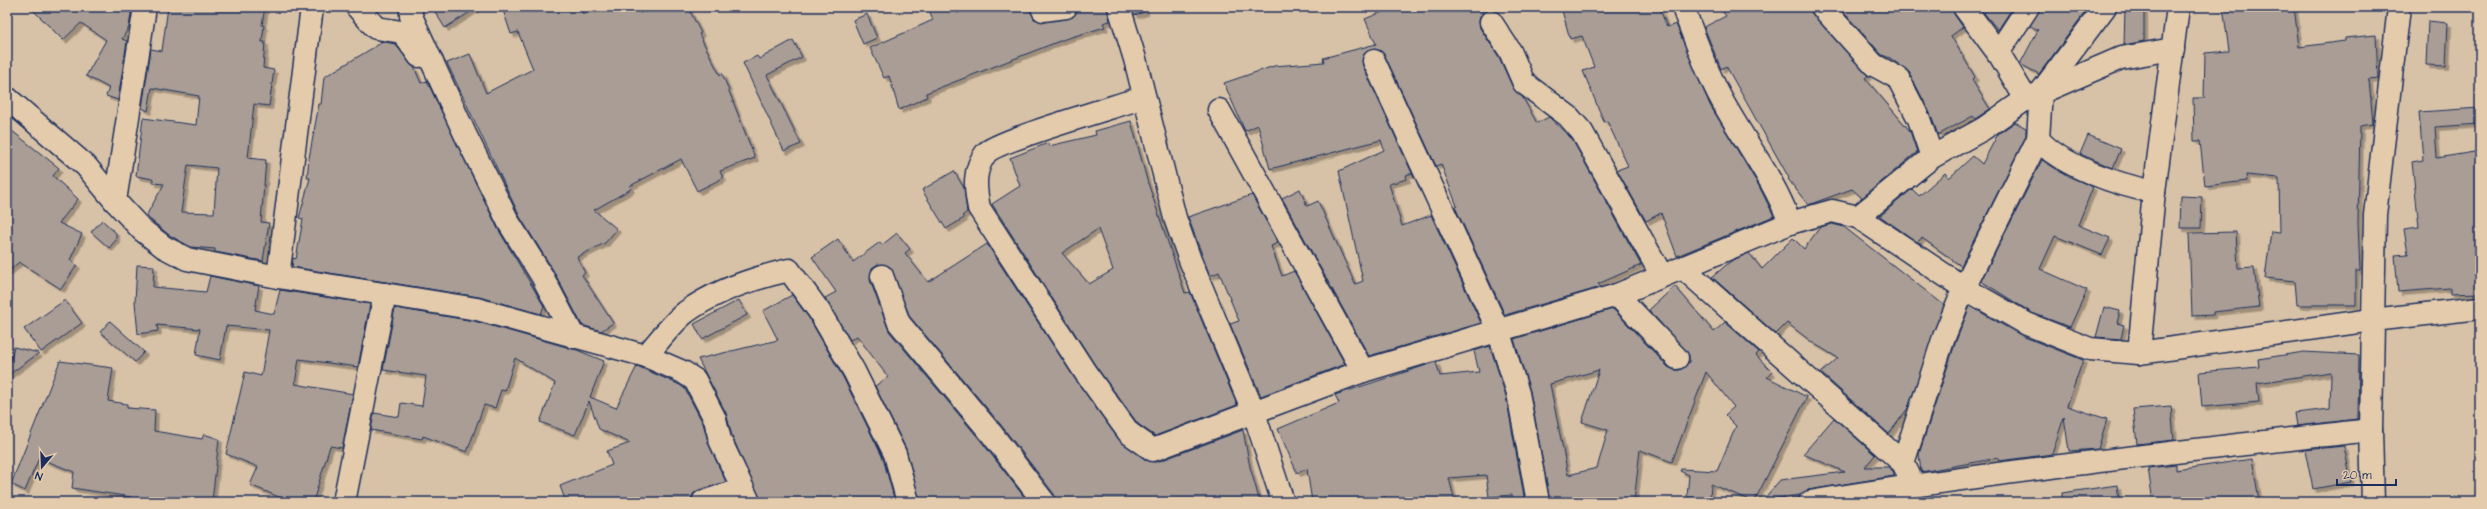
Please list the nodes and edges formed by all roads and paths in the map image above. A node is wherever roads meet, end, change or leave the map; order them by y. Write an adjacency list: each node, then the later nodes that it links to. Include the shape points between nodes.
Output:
1 (145, 7): 27 (street)
2 (312, 7): 33 (street)
3 (357, 7): 19 (street, via 376,28 402,32)
4 (411, 7): 19 (street, via 411,16)
5 (1042, 7): 6 (street, via 1043,10)
6 (1066, 7)
7 (1119, 7): 21 (street)
8 (1822, 7): 25 (street, via 1874,65 1898,78 1919,120)
9 (1964, 7): 17 (street)
10 (2028, 7): 17 (street)
11 (2105, 7): 20 (street)
12 (2178, 7): 16 (street)
13 (2399, 7): 38 (street, via 2375,215)
14 (1685, 13): 29 (street, via 1727,110 1781,196)
15 (1491, 22): 32 (street, via 1510,50 1524,83 1568,116 1582,132)
16 (2173, 49): 20 (street, via 2121,58); 26 (street)
17 (1998, 53): 20 (street)
18 (1374, 62): 39 (street)
19 (447, 96): 40 (street, via 509,222 542,276)
20 (2034, 96): 24 (street); 25 (street, via 1983,129)
21 (1144, 97): 45 (street, via 1175,218); 45 (street, via 1010,141 987,152 976,169 975,190 979,208 1085,372 1130,433 1142,442 1153,450)
22 (7, 98): 27 (street, via 86,166)
23 (1219, 110): 44 (street)
24 (2038, 139): 26 (street, via 2047,149 2120,185); 34 (street)
25 (1932, 157): 28 (street)
26 (2154, 192): 41 (street)
27 (115, 201): 33 (street, via 142,230 164,247 187,259)
28 (1858, 217): 29 (street, via 1832,211); 34 (street)
29 (1790, 223): 30 (street)
30 (1683, 268): 32 (street); 47 (street)
31 (882, 276): 53 (street, via 899,323 991,433)
32 (1662, 276): 36 (street)
33 (278, 277): 35 (street)
34 (1964, 288): 41 (street, via 2026,324 2059,338 2090,349); 47 (street, via 1944,337)
35 (385, 294): 40 (street, via 477,309); 50 (street)
36 (1616, 295): 39 (street); 43 (street)
37 (2480, 308): 38 (street)
38 (2372, 320): 41 (street); 46 (street)
39 (1498, 330): 44 (street); 55 (street, via 1518,393)
40 (574, 337): 42 (street)
41 (2139, 353)
42 (646, 356): 49 (street, via 695,380 715,419 720,440); 52 (street, via 685,313 711,297 767,275 789,270 818,311 854,371 895,454)
43 (1677, 358)
44 (1363, 371): 45 (street)
45 (1254, 413): 54 (street)
46 (2371, 430): 48 (street, via 2080,462); 57 (street)
47 (1903, 463): 48 (street)
48 (1913, 485): 56 (street)
49 (746, 495): 51 (street)
50 (344, 502)
51 (703, 502)
52 (908, 502)
53 (1044, 502)
54 (1283, 502)
55 (1538, 502)
56 (1810, 502)
57 (2373, 502)

